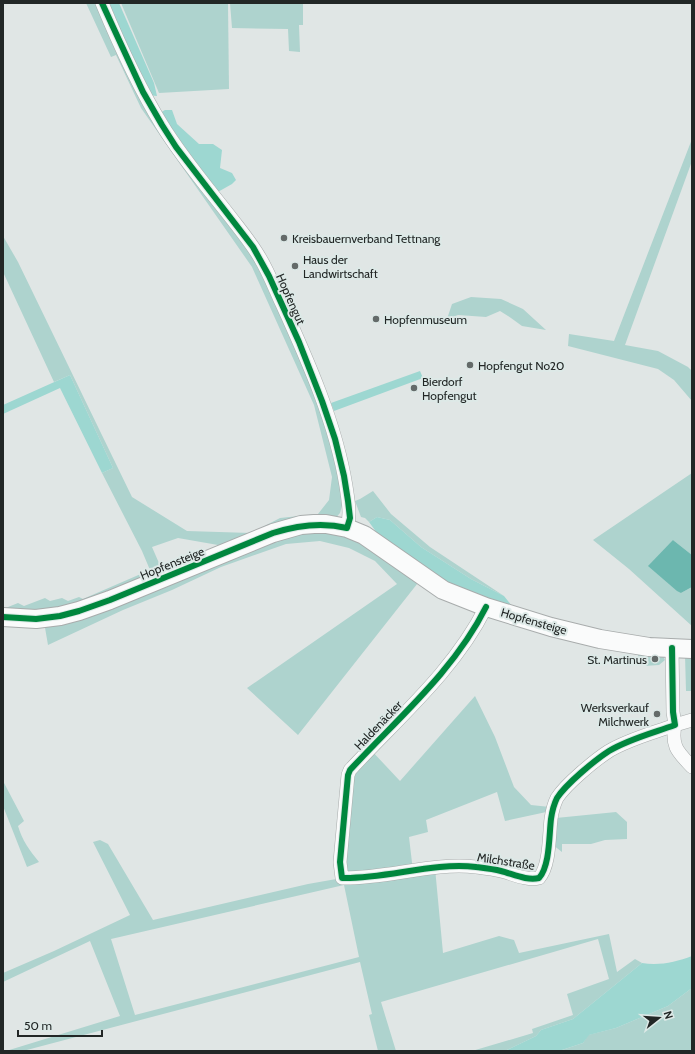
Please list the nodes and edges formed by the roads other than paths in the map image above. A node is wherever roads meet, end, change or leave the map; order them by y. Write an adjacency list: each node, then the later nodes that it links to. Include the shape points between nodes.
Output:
1 (102, 3): 2 (street, Hopfengut, via 151,107 176,147 253,247 269,276 299,342 335,439 348,501 350,518)
2 (347, 528): 3 (street, Hopfensteige, via 364,535 443,590); 4 (street, Hopfensteige, via 326,524 287,528 79,611 36,619)
3 (486, 607): 5 (street, Hopfensteige, via 600,639); 10 (street, Haldenäcker, via 470,637 456,656 404,715 350,770 340,862)
4 (3, 617)
5 (672, 648): 6 (street, Hopfensteige); 8 (street)
6 (692, 649)
7 (692, 720): 8 (street)
8 (675, 725): 9 (street, via 674,741 679,753); 10 (street, Milchstraße, via 610,751 582,772 563,791 552,813 549,849 544,871 539,878 477,867 454,866)
9 (692, 767)
10 (342, 878)

